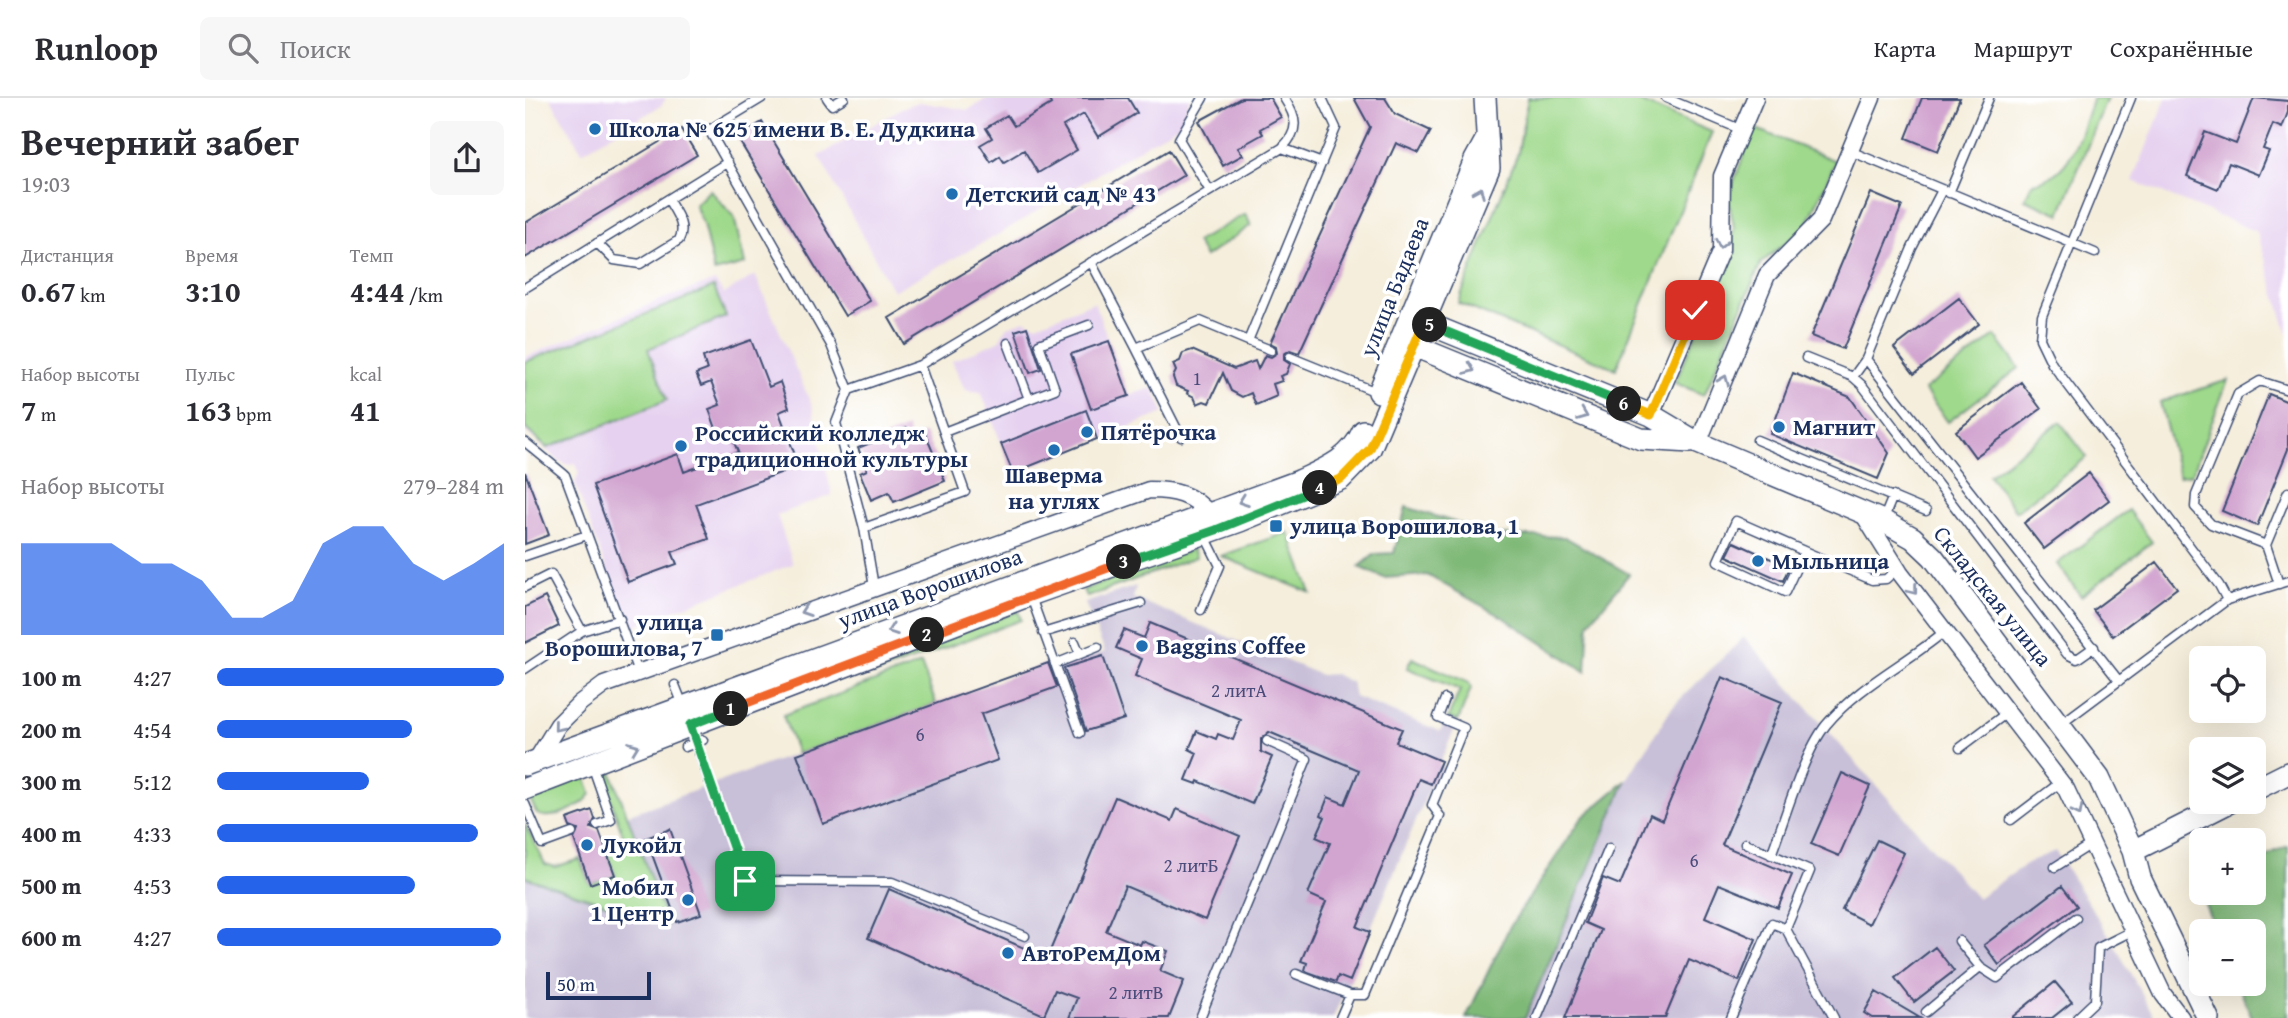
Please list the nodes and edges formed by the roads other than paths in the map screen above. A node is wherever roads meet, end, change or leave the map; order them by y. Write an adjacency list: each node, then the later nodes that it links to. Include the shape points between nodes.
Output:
1 (762, 98): 17 (lane, via 709,130)
2 (827, 98): 3 (lane, via 832,105)
3 (844, 98)
4 (1203, 98): 19 (lane, via 1179,139)
5 (1284, 98): 15 (lane, via 1296,123 1295,132)
6 (1322, 98): 18 (lane, via 1336,128)
7 (1485, 98): 14 (street, улица Бадаева)
8 (1666, 98): 13 (lane)
9 (1755, 98): 13 (street)
10 (1872, 98): 16 (street)
11 (1989, 98): 20 (lane)
12 (2131, 98): 23 (lane)
13 (1742, 130): 43 (street, one-way to 43, via 1722,176 1721,250)
14 (1486, 140): 27 (street, улица Бадаева, one-way to 14, via 1489,168); 29 (street, улица Бадаева)
15 (1282, 148): 18 (lane); 19 (lane)
16 (1850, 151): 20 (lane); 49 (street, one-way to 16, via 1767,275 1821,220)
17 (728, 162): 21 (lane); 39 (lane, via 831,345)
18 (1322, 163): 30 (lane)
19 (1210, 191): 25 (lane)
20 (1946, 191): 23 (lane); 36 (lane, via 1912,248)
21 (669, 199): 22 (lane); 22 (lane, via 683,234 640,264 614,260)
22 (597, 243): 26 (lane)
23 (2071, 243): 24 (lane); 67 (lane, via 2042,316 2041,339 2052,364)
24 (2095, 253)
25 (1091, 262): 32 (lane); 37 (lane)
26 (525, 288)
27 (1424, 322): 29 (street); 43 (street, Складская улица)
28 (1089, 325): 42 (lane, via 1039,344 1055,390)
29 (1409, 339): 41 (street, улица Бадаева); 46 (street, Складская улица, one-way to 46); 50 (street, улица Бадаева, via 1370,449)
30 (1248, 341): 32 (lane, via 1200,321); 33 (lane)
31 (1008, 343): 42 (lane)
32 (1136, 348): 45 (lane)
33 (1271, 350)
34 (1290, 358): 41 (lane)
35 (1806, 358): 38 (lane)
36 (1866, 359): 38 (lane); 76 (lane)
37 (920, 365): 39 (lane); 44 (lane)
38 (1853, 377): 76 (lane, via 2067,654 2077,659)
39 (849, 390): 57 (lane, via 836,423)
40 (2288, 390): 59 (lane, via 2260,381 2238,394 2196,495 2195,507 2201,517)
41 (1379, 393): 50 (street, улица Бадаева)
42 (1029, 399): 44 (lane)
43 (1651, 415): 46 (street); 49 (street, Складская улица)
44 (944, 432): 57 (lane, via 965,492)
45 (1181, 437)
46 (1641, 439): 49 (street, Складская улица)
47 (1757, 440): 52 (lane)
48 (525, 442): 58 (lane, via 565,475)
49 (1698, 443): 54 (street, Складская улица)
50 (1354, 458): 56 (street, улица Ворошилова, via 1341,479)
51 (2288, 492): 59 (lane)
52 (1893, 496): 53 (lane); 55 (lane)
53 (1926, 511)
54 (1862, 512): 55 (street, Складская улица); 62 (street)
55 (1883, 521): 85 (street, Складская улица, via 1913,538 1933,557)
56 (1206, 524): 65 (street, via 1188,496 1149,490); 66 (street, улица Ворошилова); 69 (lane, via 1220,566)
57 (865, 528): 65 (lane)
58 (587, 535): 61 (lane); 70 (lane)
59 (2266, 545): 63 (lane)
60 (1804, 551): 60 (lane, via 1786,592 1718,561 1736,521); 62 (lane, via 1879,582)
61 (525, 556)
62 (1897, 569): 72 (street, one-way to 72)
63 (2283, 583): 67 (lane)
64 (525, 587): 71 (lane, via 551,574)
65 (874, 587): 80 (street, one-way to 80)
66 (1027, 588): 73 (lane); 86 (street, улица Ворошилова)
67 (2227, 600): 81 (lane)
68 (1142, 603): 73 (lane)
69 (1201, 610)
70 (619, 619): 71 (lane); 80 (lane)
71 (582, 631): 79 (lane)
72 (1945, 632): 84 (street); 106 (lane, via 1871,682 1826,726)
73 (1044, 633): 78 (lane)
74 (1075, 642): 77 (lane)
75 (1098, 647): 77 (lane)
76 (2094, 647): 81 (lane)
77 (1080, 654): 78 (lane)
78 (1055, 664): 87 (lane)
79 (525, 669)
80 (638, 672): 91 (street, one-way to 91, via 604,685 580,703)
81 (2119, 681): 85 (lane)
82 (675, 685): 86 (lane)
83 (1445, 699): 116 (lane, via 1438,717 1463,731 1432,805 1440,816 1365,995)
84 (2008, 712): 90 (lane); 94 (street)
85 (2061, 724): 105 (street, Складская улица, via 2099,778)
86 (693, 729): 89 (lane); 91 (street, улица Ворошилова); 92 (street, улица Ворошилова, one-way to 86); 111 (lane, via 745,881 892,882)
87 (1080, 733)
88 (1267, 741): 119 (lane, via 1307,759)
89 (685, 747)
90 (1960, 748)
91 (530, 763)
92 (591, 763): 96 (street, улица Ворошилова); 100 (lane, via 611,820)
93 (2288, 773): 95 (street)
94 (2061, 782): 99 (lane); 103 (street, one-way to 103)
95 (2266, 784)
96 (525, 789)
97 (525, 804): 101 (lane, via 543,844)
98 (2207, 814): 105 (street)
99 (2011, 820)
100 (597, 825)
101 (572, 833)
102 (1745, 843): 106 (lane)
103 (2094, 843): 107 (lane); 110 (street)
104 (1609, 848): 121 (lane)
105 (2133, 851): 113 (street, Складская улица, via 2152,872); 126 (street, Складская улица, via 2140,878)
106 (1771, 855): 109 (lane, via 1809,872)
107 (2055, 867)
108 (2076, 918): 114 (lane, via 1997,978)
109 (1786, 929): 122 (lane, via 1772,923); 123 (lane)
110 (2132, 931): 124 (lane, via 2098,948 2095,1001); 125 (street, via 2163,994)
111 (1025, 936)
112 (1959, 941): 114 (lane)
113 (2189, 949)
114 (1980, 967): 118 (lane)
115 (1296, 974): 116 (lane)
116 (1350, 995): 120 (lane)
117 (2212, 996): 127 (street)
118 (1926, 1012)
119 (1200, 1018)
120 (1340, 1018)
121 (1538, 1018)
122 (1731, 1018)
123 (1835, 1018)
124 (2077, 1018)
125 (2181, 1018)
126 (2208, 1018)
127 (2223, 1018)

